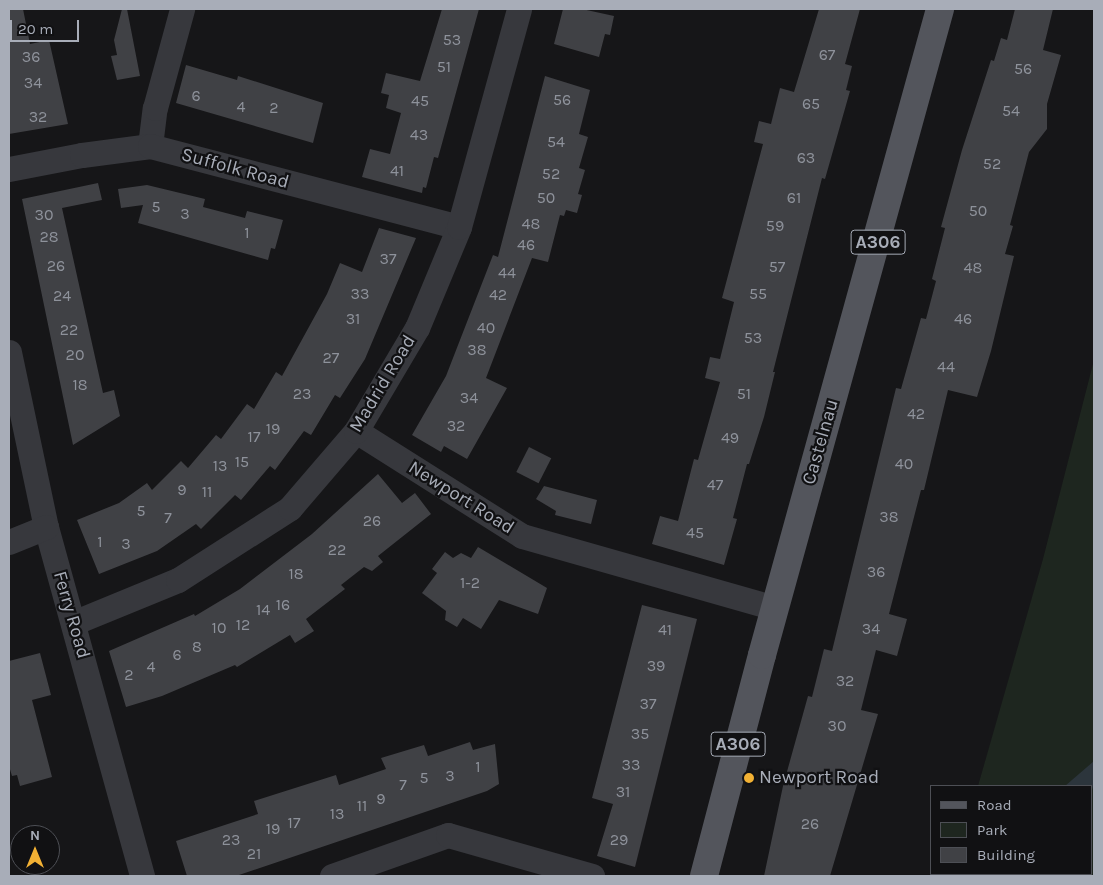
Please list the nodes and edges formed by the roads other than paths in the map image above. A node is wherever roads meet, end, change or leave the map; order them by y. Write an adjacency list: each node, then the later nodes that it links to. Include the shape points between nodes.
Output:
1 (182, 9): 4 (street, via 155,108)
2 (519, 9): 6 (street, Madrid Road)
3 (940, 9): 11 (main road, Castelnau / A306)
4 (150, 146): 5 (street, Suffolk Road); 6 (street, Suffolk Road)
5 (9, 169)
6 (459, 227): 8 (street, Madrid Road, via 417,328)
7 (9, 352): 9 (street, Ferry Road)
8 (356, 432): 11 (street, Newport Road, via 522,536); 12 (street, Madrid Road, via 290,508 178,580)
9 (46, 527): 10 (street); 12 (street, Ferry Road)
10 (9, 542)
11 (775, 608): 16 (main road, Castelnau / A306)
12 (73, 623): 13 (street, Ferry Road)
13 (142, 876)
14 (332, 876): 15 (street, via 448,835)
15 (592, 876)
16 (704, 876)

